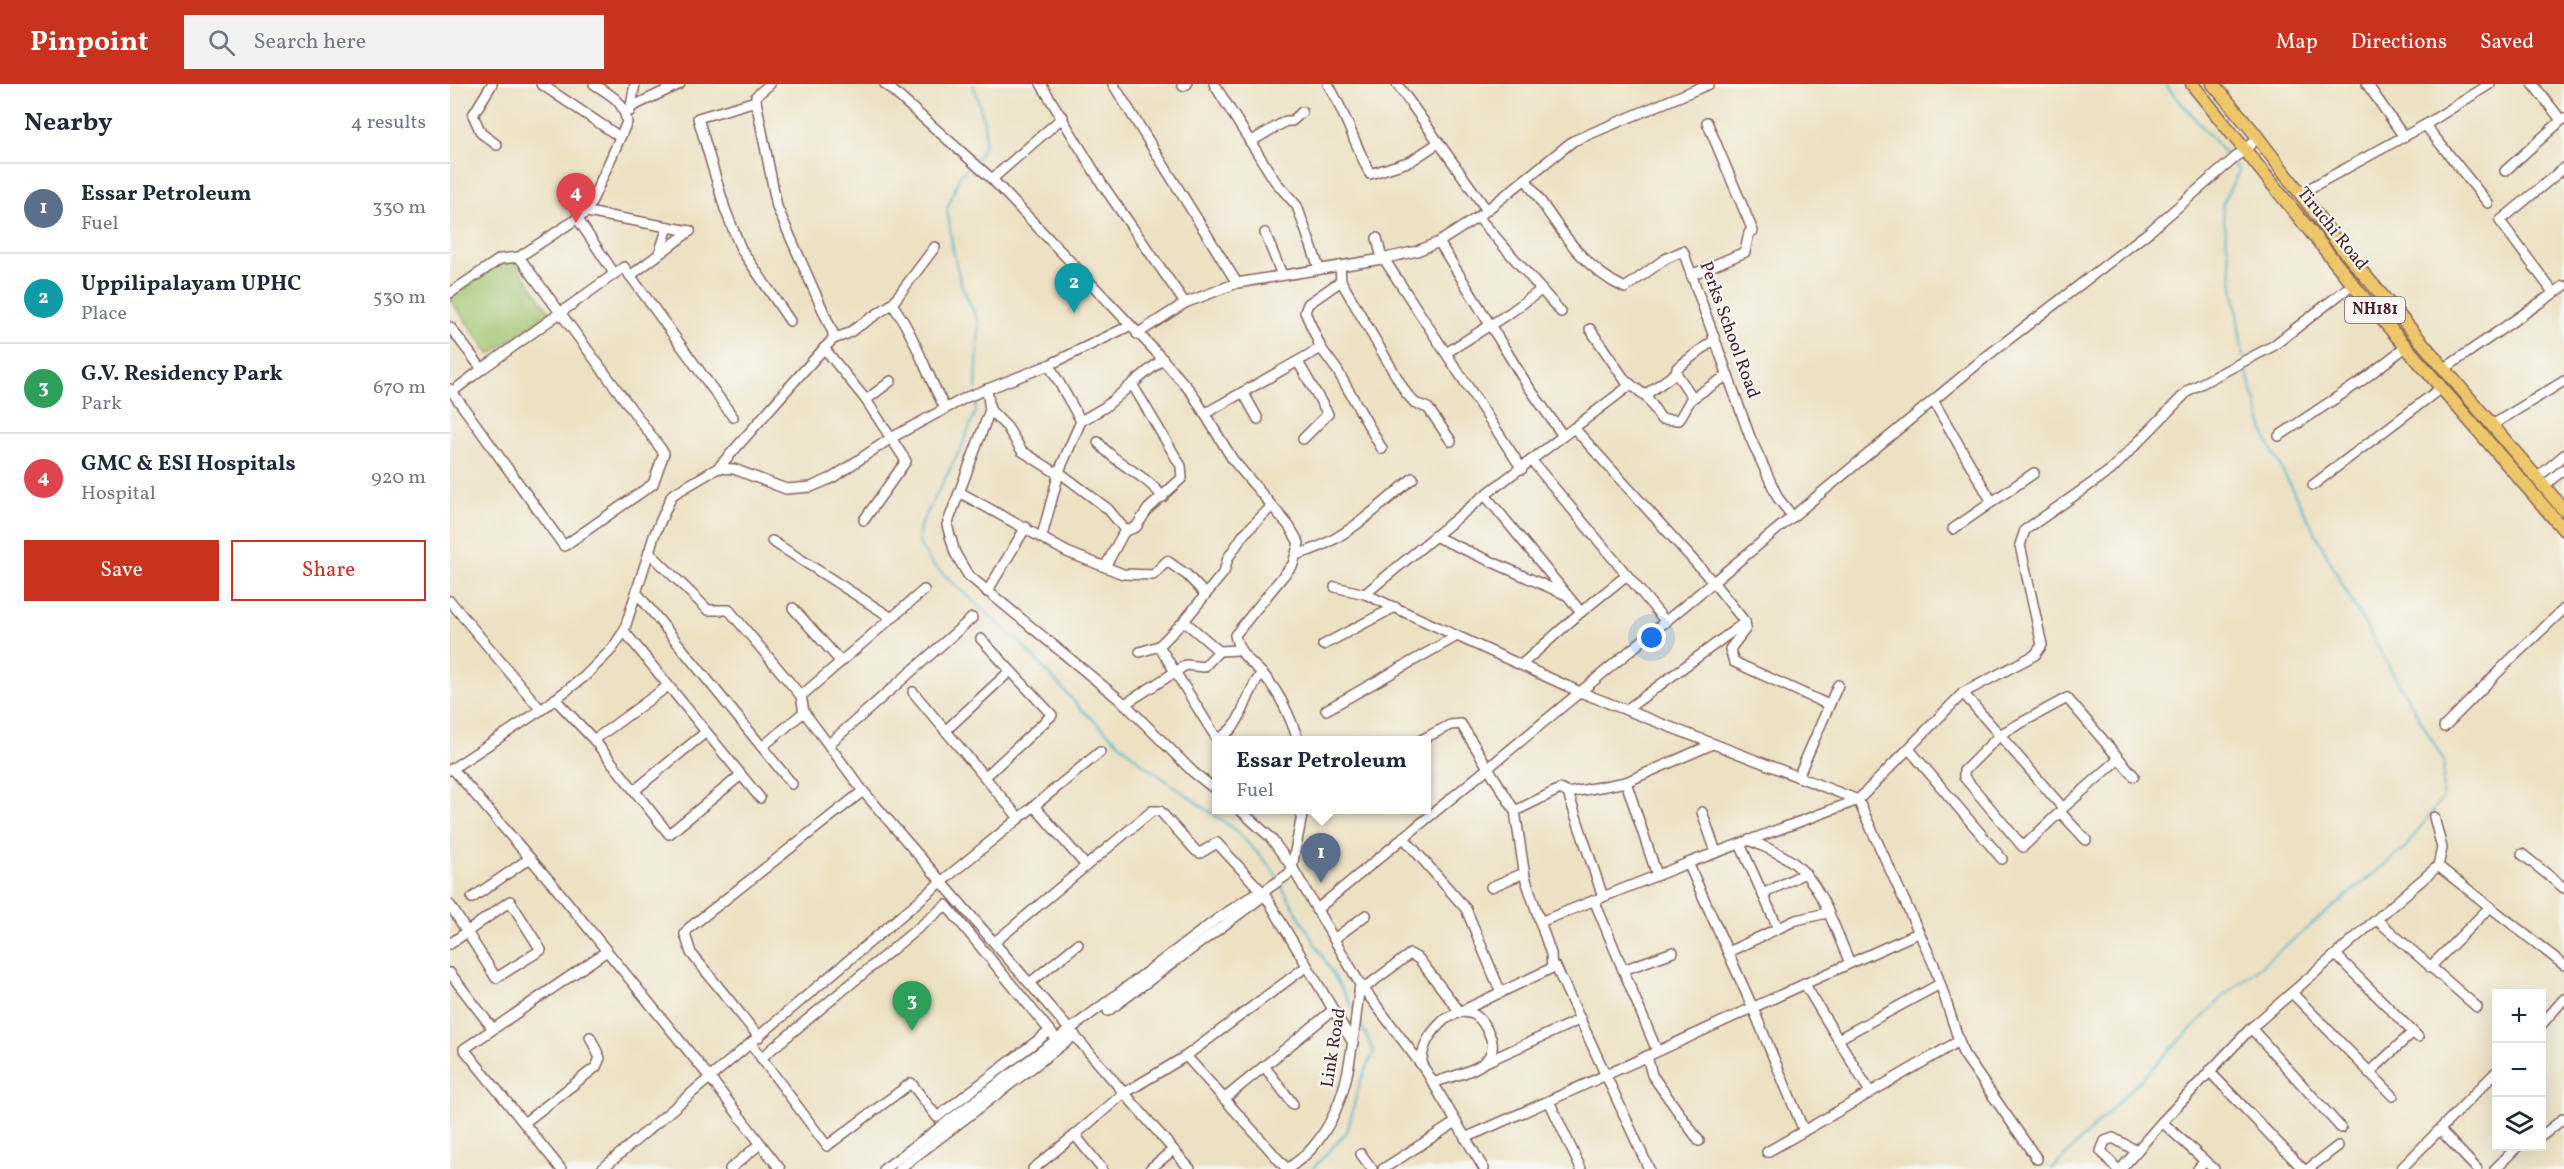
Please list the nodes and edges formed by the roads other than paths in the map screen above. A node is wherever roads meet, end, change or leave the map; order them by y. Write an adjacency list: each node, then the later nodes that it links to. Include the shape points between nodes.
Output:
1 (492, 84): 34 (street, via 473,115 481,133)
2 (541, 84): 29 (street)
3 (594, 84): 26 (street, via 619,100)
4 (635, 84): 22 (street)
5 (680, 84): 22 (street)
6 (770, 84): 21 (street, via 756,96)
7 (885, 84): 38 (street)
8 (1041, 84): 24 (street)
9 (1113, 84): 61 (street)
10 (1182, 84): 11 (street)
11 (1187, 84)
12 (1214, 84): 32 (street)
13 (1328, 84): 33 (street, via 1346,115 1370,174 1412,161)
14 (1397, 84): 33 (street)
15 (1709, 84): 39 (street, via 1573,141)
16 (2192, 84): 35 (highway, Tiruchi Road / NH181)
17 (2213, 84): 31 (highway, NH181)
18 (2367, 84): 30 (street)
19 (2490, 84): 28 (street)
20 (2533, 84): 25 (street)
21 (756, 101): 71 (street, via 698,118 741,249); 77 (street, via 777,207)
22 (631, 107): 26 (street)
23 (1302, 112): 32 (street)
24 (1063, 117): 38 (street); 67 (street, via 1102,184)
25 (2562, 119): 37 (street)
26 (627, 122): 29 (street)
27 (1707, 122): 58 (street, via 1753,231 1749,233 1745,252)
28 (2425, 125): 30 (street); 41 (street)
29 (620, 137): 43 (street)
30 (2404, 137): 40 (street)
31 (2258, 138): 35 (street); 40 (highway, NH181)
32 (1250, 142): 55 (street, via 1275,181 1298,206)
33 (1438, 143): 42 (street)
34 (497, 144)
35 (2241, 154): 62 (highway, Tiruchi Road / NH181); 101 (street)
36 (2564, 168): 65 (street, via 2500,221)
37 (2505, 171)
38 (992, 180): 73 (street)
39 (1526, 180): 42 (street); 58 (street, Perks School Road, via 1590,266 1611,282 1625,288 1683,251)
40 (2301, 193): 87 (highway, NH181, via 2341,247)
41 (2488, 203)
42 (1486, 209): 44 (street)
43 (587, 212): 45 (street); 46 (street)
44 (1478, 217): 49 (street); 64 (street)
45 (577, 218): 52 (street); 56 (street)
46 (668, 227): 51 (street); 51 (street, via 690,231)
47 (1265, 233): 57 (street)
48 (1377, 238): 53 (street)
49 (1439, 242): 53 (street); 72 (street)
50 (935, 247): 68 (street)
51 (659, 254): 59 (street)
52 (519, 257): 66 (street, via 500,259); 69 (street)
53 (1383, 259): 54 (street); 82 (street)
54 (1340, 266): 55 (street); 60 (street)
55 (1319, 268): 57 (street)
56 (614, 273): 59 (street, via 624,267); 69 (street)
57 (1282, 275): 61 (street)
58 (1691, 275): 78 (street, Perks School Road)
59 (630, 276): 105 (street)
60 (1341, 281): 81 (street, via 1308,304 1305,312); 114 (street, via 1406,393 1414,404 1428,408)
61 (1237, 283): 67 (street)
62 (2353, 284): 79 (highway, Tiruchi Road / NH181); 181 (street, via 2273,346 2189,390 2111,470 2025,530 2020,544 2042,645 2035,655)
63 (2564, 286): 65 (street)
64 (1541, 290): 70 (street); 72 (street)
65 (2553, 292): 87 (street)
66 (450, 293)
67 (1185, 303): 76 (street)
68 (892, 304): 77 (street); 102 (street)
69 (560, 312): 86 (street); 95 (street, via 664,453 653,484 564,546)
70 (1562, 312)
71 (790, 321)
72 (1491, 324): 82 (street); 110 (street)
73 (1129, 326): 76 (street); 85 (street)
74 (450, 327): 86 (street)
75 (1590, 329): 92 (street)
76 (1137, 334): 83 (street)
77 (833, 339): 80 (street)
78 (1714, 340): 88 (street, via 1677,368); 89 (street, Perks School Road)
79 (2407, 346): 94 (highway, Tiruchi Road / NH181); 111 (street)
80 (825, 348): 100 (street); 119 (street)
81 (1321, 348): 84 (street); 116 (street)
82 (1446, 353): 120 (street)
83 (1162, 359): 93 (street); 104 (street)
84 (1298, 362): 97 (street); 113 (street, via 1328,414)
85 (1049, 365): 96 (street); 107 (street)
86 (482, 369): 95 (street)
87 (2444, 369): 108 (highway, NH181)
88 (1676, 373): 98 (street); 99 (street)
89 (1728, 375): 99 (street); 133 (street, Perks School Road, via 1750,437 1778,498)
90 (891, 381): 100 (street)
91 (2564, 381): 108 (street)
92 (1629, 383): 98 (street); 109 (street)
93 (1132, 384): 107 (street); 129 (street, via 1183,474)
94 (2441, 388): 126 (street); 138 (highway, Tiruchi Road / NH181)
95 (451, 390)
96 (984, 390): 102 (street); 103 (street)
97 (1243, 392): 104 (street); 106 (street)
98 (1645, 395): 99 (street, via 1660,418 1678,420)
99 (1693, 398)
100 (866, 400): 112 (street)
101 (1934, 402): 130 (street); 133 (street)
102 (945, 408): 112 (street)
103 (990, 410): 122 (street, via 1007,426 1022,452); 127 (street)
104 (1206, 413): 131 (street, via 1233,460)
105 (733, 417)
106 (1258, 419)
107 (1081, 421): 122 (street)
108 (2492, 425): 125 (highway, NH181)
109 (1574, 428): 110 (street); 146 (street)
110 (1563, 436): 118 (street)
111 (2279, 436)
112 (891, 438): 119 (street, via 832,478 799,490 786,489 734,469); 134 (street, via 906,461)
113 (1303, 439)
114 (1451, 441)
115 (1098, 442): 129 (street, via 1107,454 1147,479)
116 (1382, 449)
117 (2564, 455): 125 (street)
118 (1532, 460): 120 (street); 145 (street)
119 (718, 468): 142 (street, via 672,495)
120 (1522, 469): 128 (street)
121 (2564, 469): 125 (street)
122 (1059, 473): 137 (street, via 1108,509); 139 (street)
123 (2034, 473): 130 (street)
124 (1413, 478): 143 (street, via 1316,549)
125 (2540, 482): 132 (highway, NH181)
126 (2313, 485)
127 (961, 493): 135 (street); 149 (street, via 947,525 955,553 968,575)
128 (1485, 495): 140 (street); 153 (street)
129 (1162, 497): 137 (street, via 1136,527)
130 (1992, 502): 136 (street)
131 (1271, 507): 143 (street, via 1299,543); 151 (street, via 1244,534 1224,572)
132 (2564, 510)
133 (1793, 517): 146 (street)
134 (864, 520)
135 (1026, 527): 139 (street); 149 (street)
136 (1953, 529)
137 (1125, 530): 144 (street)
138 (2564, 530)
139 (1042, 536): 144 (street, via 1067,552)
140 (1434, 536): 152 (street); 153 (street)
141 (772, 541): 159 (street)
142 (650, 552): 150 (street); 182 (street, via 708,610 729,610)
143 (1298, 554): 169 (street, via 1235,635)
144 (1106, 567): 151 (street, via 1122,574 1153,575 1167,561)
145 (1627, 575): 158 (street); 162 (street)
146 (1713, 582): 162 (street); 163 (street)
147 (1335, 587): 152 (street)
148 (924, 590): 159 (street)
149 (987, 592): 184 (street)
150 (637, 593): 164 (street); 201 (street)
151 (1205, 594): 161 (street)
152 (1365, 594): 155 (street)
153 (1568, 596): 158 (street)
154 (450, 602): 186 (street)
155 (1395, 607): 165 (street); 167 (street)
156 (793, 608): 172 (street)
157 (2564, 609): 190 (street)
158 (1581, 612): 173 (street)
159 (892, 618): 172 (street)
160 (972, 618): 199 (street)
161 (1184, 621): 168 (street); 170 (street)
162 (1666, 622): 180 (street)
163 (1745, 622): 185 (street, via 1746,628 1730,649 1734,662); 188 (street)
164 (624, 631): 178 (street); 183 (street, via 594,668)
165 (1457, 636): 173 (street); 187 (street)
166 (981, 639): 174 (street)
167 (1323, 645)
168 (1159, 646): 171 (street); 175 (street)
169 (1239, 650): 170 (street); 176 (street)
170 (1219, 651): 175 (street, via 1204,667 1186,665)
171 (1140, 652)
172 (841, 662): 182 (street)
173 (1521, 665): 180 (street)
174 (1010, 671): 191 (street); 209 (street, via 1052,715)
175 (1175, 672): 184 (street); 194 (street)
176 (1262, 673): 195 (street, via 1250,688 1239,722); 196 (street, via 1290,716)
177 (1838, 685): 185 (street)
178 (668, 686): 192 (street); 198 (street)
179 (913, 692): 191 (street)
180 (1580, 692): 188 (street); 205 (street)
181 (1963, 693): 193 (street); 202 (street)
182 (801, 696): 189 (street)
183 (555, 699): 186 (street); 198 (street)
184 (1125, 704): 213 (street)
185 (1829, 705): 210 (street)
186 (541, 710): 206 (street)
187 (1326, 710)
188 (1626, 710): 200 (street)
189 (804, 712): 199 (street); 201 (street)
190 (2444, 727)
191 (945, 731): 209 (street)
192 (706, 732): 207 (street); 214 (street)
193 (2001, 734): 204 (street, via 2067,698); 220 (street); 220 (street, via 1964,771 1964,777 2023,847)
194 (1215, 736)
195 (1221, 736)
196 (1296, 736)
197 (1429, 736): 205 (street, via 1449,725 1461,724)
198 (594, 740): 214 (street)
199 (829, 744): 215 (street)
200 (1713, 744): 210 (street); 211 (street)
201 (762, 747): 212 (street)
202 (1909, 749): 218 (street); 235 (street)
203 (1100, 752): 219 (street)
204 (2119, 759): 208 (street); 220 (street)
205 (1488, 767): 221 (street); 225 (street)
206 (452, 769): 234 (street)
207 (741, 775): 214 (street, via 669,834); 217 (street)
208 (2134, 776)
209 (985, 777): 228 (street)
210 (1798, 777): 218 (street)
211 (1626, 782): 216 (street); 242 (street)
212 (792, 784)
213 (1212, 787)
214 (634, 790)
215 (863, 790): 243 (street); 293 (street, via 685,934 691,953)
216 (1568, 793): 221 (street, via 1560,789); 249 (street)
217 (760, 798)
218 (1858, 800): 231 (street); 259 (street)
219 (1034, 806): 228 (street); 236 (street)
220 (2062, 810): 230 (street)
221 (1515, 811): 240 (street)
222 (1702, 812): 232 (street)
223 (1244, 814): 239 (street, via 1270,837)
224 (1302, 814): 239 (street)
225 (1431, 814)
226 (1431, 814): 229 (street)
227 (2434, 817): 238 (street, via 2442,848)
228 (1019, 818): 243 (street)
229 (1403, 837): 252 (street); 279 (street, via 1466,909)
230 (2086, 840)
231 (1744, 842): 232 (street); 241 (street, via 1781,855); 247 (street)
232 (1716, 852): 237 (street)
233 (2522, 854): 245 (street)
234 (530, 858): 248 (street); 264 (street)
235 (2002, 859)
236 (1082, 861)
237 (1688, 863): 242 (street); 266 (street)
238 (2438, 866): 251 (street); 255 (street)
239 (1293, 868): 246 (street); 252 (street)
240 (1524, 873): 244 (street); 256 (street)
241 (1805, 873): 247 (street); 253 (street)
242 (1657, 875): 249 (street)
243 (941, 882): 261 (street); 293 (street)
244 (1491, 887)
245 (2564, 888)
246 (1263, 892): 261 (street, via 1217,843 1200,853 1196,851 1155,810); 270 (street); 291 (street)
247 (1763, 894): 257 (street)
248 (472, 898)
249 (1598, 898): 256 (street); 273 (street)
250 (450, 905): 258 (street)
251 (2490, 907): 269 (street); 271 (street)
252 (1316, 909): 260 (street)
253 (1827, 913): 257 (street); 268 (street)
254 (1366, 915): 260 (street)
255 (2377, 920): 267 (street); 271 (street)
256 (1540, 922): 272 (street)
257 (1778, 928): 266 (street)
258 (467, 932): 258 (street, via 496,978 541,950 510,901); 262 (street)
259 (1918, 933): 268 (street); 277 (street)
260 (1334, 939): 278 (street)
261 (996, 941): 275 (street)
262 (450, 944)
263 (1078, 944): 275 (street)
264 (607, 951): 289 (street); 310 (street)
265 (1673, 952): 273 (street)
266 (1728, 952): 282 (street)
267 (2336, 955): 280 (street); 307 (street, via 2416,1035)
268 (1850, 963): 276 (street)
269 (2564, 965)
270 (1307, 966): 284 (street); 300 (street)
271 (2430, 967): 283 (street)
272 (1552, 968): 279 (street); 286 (street, via 1556,968)
273 (1623, 970): 299 (street)
274 (450, 973): 289 (street)
275 (1031, 982): 291 (street)
276 (1804, 983): 282 (street); 294 (street)
277 (1940, 984): 294 (street); 296 (street)
278 (1360, 990): 285 (street, via 1410,954 1419,959); 297 (street, Link Road); 304 (street)
279 (1501, 993): 285 (street)
280 (2293, 994): 288 (street); 307 (street)
281 (2564, 999): 287 (street)
282 (1752, 1006): 299 (street); 324 (street)
283 (2477, 1007)
284 (1333, 1010): 297 (street); 305 (street)
285 (1460, 1012): 303 (street, via 1472,1012 1487,1030 1492,1041); 304 (street, via 1432,1031 1424,1045)
286 (1581, 1019): 303 (street); 309 (street)
287 (2546, 1019)
288 (2251, 1028): 306 (street); 322 (street)
289 (493, 1029): 321 (street, via 464,1049)
290 (1050, 1031): 295 (street); 302 (street, via 937,1117 911,1083 827,1146); 302 (street, via 946,905)
291 (1073, 1033): 295 (street); 313 (street); 343 (street)
292 (590, 1037): 321 (street, via 600,1058 596,1066)
293 (759, 1037): 298 (street)
294 (1838, 1039): 312 (street)
295 (1057, 1040): 342 (street)
296 (1959, 1041): 312 (street); 336 (street, via 1963,1053)
297 (1353, 1043): 348 (street, Link Road, via 1342,1101 1313,1148)
298 (751, 1044): 302 (street); 310 (street)
299 (1657, 1051): 301 (street)
300 (1186, 1056): 313 (street); 315 (street)
301 (1647, 1056): 309 (street); 328 (street, via 1652,1075)
302 (761, 1058)
303 (1486, 1062): 311 (street)
304 (1422, 1065): 311 (street)
305 (1264, 1066): 315 (street); 317 (street)
306 (2209, 1071): 320 (street); 357 (street)
307 (2369, 1072): 314 (street)
308 (2492, 1076): 323 (street)
309 (1605, 1077): 316 (street); 353 (street)
310 (711, 1079): 329 (street); 339 (street)
311 (1434, 1083): 319 (street)
312 (1870, 1092): 324 (street)
313 (1124, 1094): 326 (street); 331 (street)
314 (2393, 1096)
315 (1224, 1099): 348 (street)
316 (1549, 1101): 327 (street); 352 (street)
317 (1293, 1104)
318 (2564, 1118): 325 (street)
319 (1456, 1122): 327 (street); 350 (street)
320 (2162, 1122): 332 (street); 337 (street)
321 (524, 1123): 338 (street)
322 (2341, 1128)
323 (2440, 1130): 359 (street); 360 (street)
324 (1804, 1131): 334 (street)
325 (2546, 1133)
326 (1075, 1135): 344 (street); 345 (street)
327 (1465, 1138): 351 (street)
328 (1699, 1141)
329 (760, 1144): 340 (street); 341 (street)
330 (2338, 1146): 358 (street)
331 (1173, 1150): 346 (street); 347 (street)
332 (2137, 1151): 354 (street); 354 (street, via 2113,1138 2104,1141 2102,1151)
333 (2513, 1151): 361 (street)
334 (1767, 1152)
335 (1361, 1154): 349 (street)
336 (2037, 1159)
337 (2205, 1161): 355 (street); 356 (street)
338 (561, 1169)
339 (602, 1169)
340 (729, 1169)
341 (780, 1169)
342 (884, 1169)
343 (899, 1169)
344 (1033, 1169)
345 (1102, 1169)
346 (1150, 1169)
347 (1190, 1169)
348 (1287, 1169)
349 (1372, 1169)
350 (1383, 1169)
351 (1484, 1169)
352 (1581, 1169)
353 (1649, 1169)
354 (2119, 1169)
355 (2198, 1169)
356 (2214, 1169)
357 (2303, 1169)
358 (2308, 1169)
359 (2401, 1169)
360 (2477, 1169)
361 (2495, 1169)

